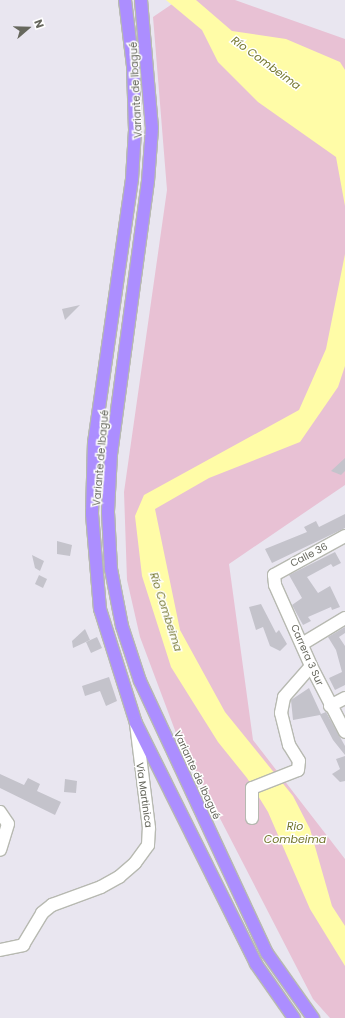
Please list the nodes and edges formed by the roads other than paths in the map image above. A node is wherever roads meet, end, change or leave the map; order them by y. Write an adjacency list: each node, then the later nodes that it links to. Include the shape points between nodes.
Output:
1 (125, 0): 10 (highway, Variante de Ibagué, via 134,66 135,130 130,194 94,442 94,561 105,627)
2 (141, 0): 17 (highway, Variante de Ibagué, via 149,64 151,136 111,454 108,512 114,583 122,626 140,681 267,953)
3 (345, 536): 4 (street, Calle 36)
4 (274, 575): 6 (street, Carrera 3 Sur, via 275,585)
5 (345, 618): 6 (street)
6 (302, 644): 7 (street, Carrera 3 Sur)
7 (311, 666): 9 (street, Carrera 3 Sur); 13 (street, via 284,697 281,713 289,745 299,761 298,770 252,788)
8 (345, 698): 9 (street)
9 (330, 706): 11 (street, Carrera 3 Sur)
10 (136, 723): 15 (street, Vía Martinica, via 149,828 148,845 135,863 119,877 101,887 52,905 42,913 23,945); 16 (highway, Variante de Ibagué, via 256,964)
11 (345, 732)
12 (0, 812): 14 (street, via 8,824)
13 (252, 818)
14 (0, 850)
15 (0, 950)
16 (294, 1018)
17 (313, 1018)

